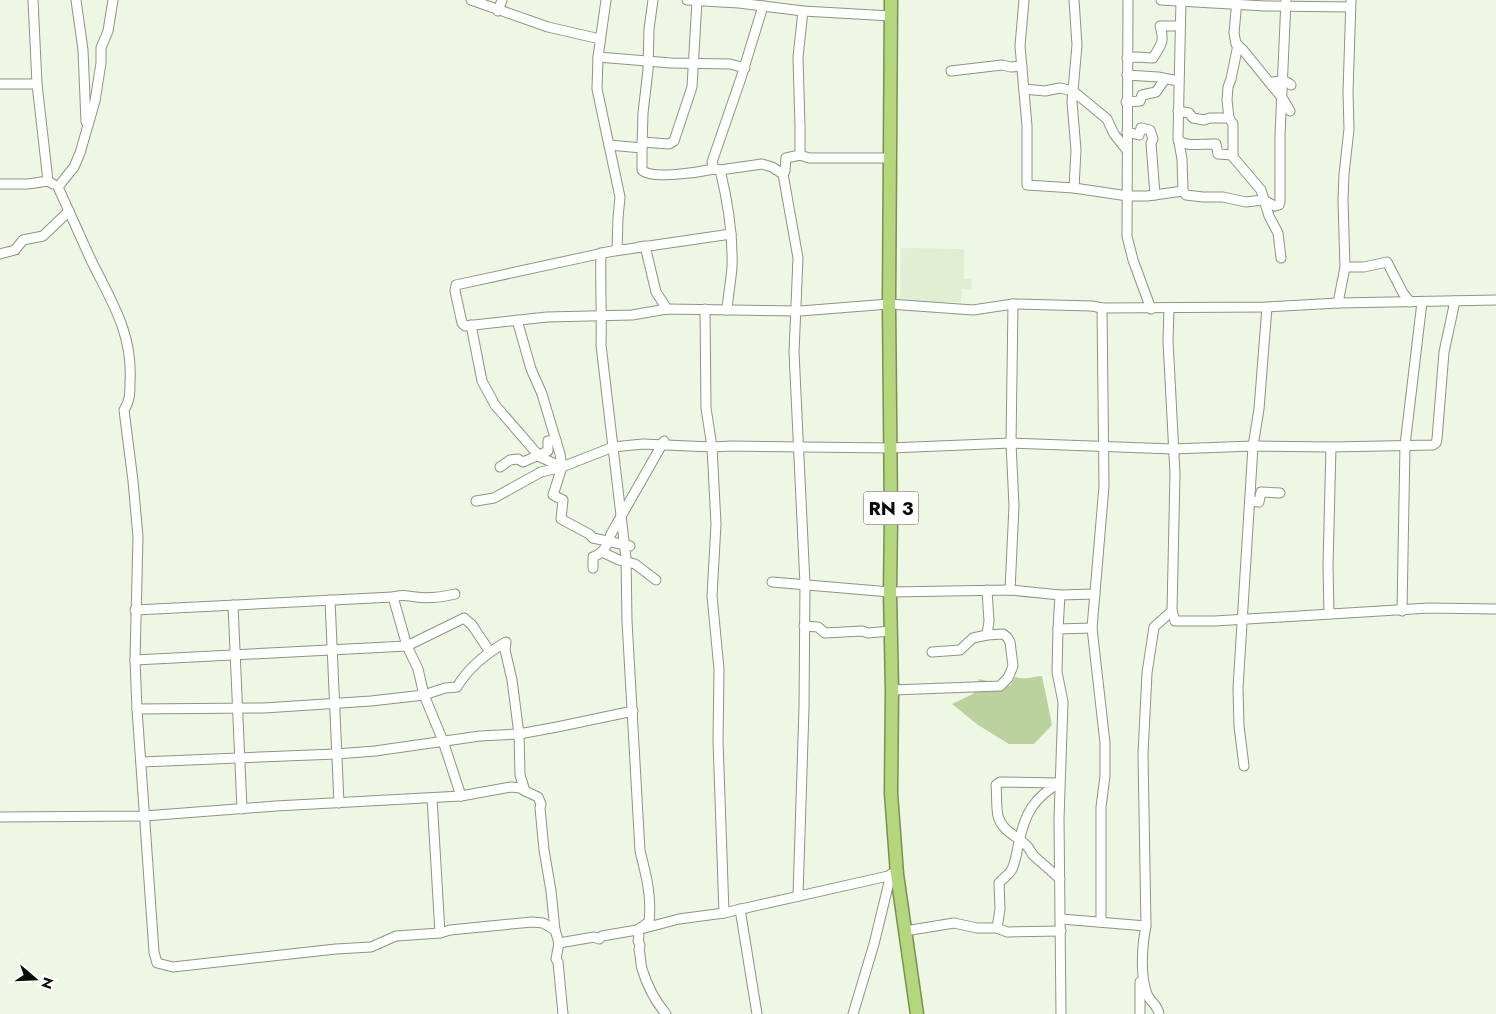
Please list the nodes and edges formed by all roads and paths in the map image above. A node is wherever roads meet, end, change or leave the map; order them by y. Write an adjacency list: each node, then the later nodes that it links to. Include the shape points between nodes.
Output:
1 (33, 0): 41 (street)
2 (76, 0): 50 (street, via 83,50)
3 (113, 0): 50 (street, via 108,31 101,48 95,101)
4 (471, 0): 22 (street)
5 (502, 0): 22 (street)
6 (606, 0): 26 (street)
7 (653, 0): 30 (street)
8 (687, 0): 15 (street)
9 (791, 0): 21 (street)
10 (891, 0): 24 (highway, RN 3)
11 (1024, 0): 32 (street, via 1020,46)
12 (1074, 0): 44 (street, via 1077,45)
13 (1128, 0): 29 (street)
14 (1161, 0): 16 (street)
15 (697, 1): 20 (street); 31 (street)
16 (1181, 1): 17 (street); 25 (street)
17 (1237, 2): 18 (street); 27 (street, via 1234,33)
18 (1285, 3): 19 (street); 38 (street)
19 (1351, 3): 79 (street, via 1349,129 1343,200)
20 (763, 6): 21 (street); 33 (street)
21 (782, 8): 23 (street)
22 (498, 11): 26 (street)
23 (802, 11): 24 (street); 56 (street, via 798,72)
24 (891, 16): 59 (highway, RN 3)
25 (1180, 26): 29 (street, via 1160,26 1162,46 1153,58); 37 (street)
26 (600, 39): 28 (street)
27 (1238, 45): 39 (street); 49 (street, via 1228,87)
28 (598, 57): 30 (street); 53 (street, via 596,89)
29 (1127, 58): 35 (street)
30 (648, 61): 31 (street); 54 (street)
31 (695, 63): 33 (street); 54 (street, via 692,87 674,141)
32 (1022, 66): 34 (street); 43 (street)
33 (745, 68): 61 (street, via 713,157 712,164)
34 (952, 71)
35 (1127, 75): 36 (street); 46 (street)
36 (1165, 79): 37 (street); 46 (street, via 1156,92 1142,95 1140,101)
37 (1178, 81): 47 (street)
38 (1282, 81): 39 (street); 42 (street); 45 (street)
39 (1269, 82): 45 (street)
40 (0, 84): 41 (street)
41 (37, 84): 64 (street)
42 (1291, 85)
43 (1024, 89): 44 (street); 67 (street, via 1027,185)
44 (1073, 91): 55 (street, via 1107,119); 67 (street)
45 (1282, 98): 48 (street); 71 (street, via 1280,202 1275,206)
46 (1126, 102): 51 (street)
47 (1178, 110): 49 (street, via 1204,120); 52 (street)
48 (1290, 111)
49 (1229, 118): 57 (street)
50 (86, 130): 66 (street, via 74,167)
51 (1127, 132): 55 (street); 69 (street, via 1139,135 1141,128 1150,130)
52 (1178, 140): 57 (street, via 1182,144 1216,144 1218,154); 68 (street)
53 (609, 145): 54 (street); 75 (street, via 620,197)
54 (642, 145): 61 (street, via 642,169 645,173)
55 (1126, 149): 70 (street)
56 (800, 155): 58 (street); 59 (street)
57 (1233, 155): 71 (street, via 1261,190)
58 (786, 158): 60 (street); 63 (street)
59 (890, 158): 85 (highway, RN 3)
60 (768, 164): 61 (street); 63 (street)
61 (717, 169): 73 (street, via 728,204)
62 (0, 174): 65 (street)
63 (783, 174): 94 (street, via 798,258)
64 (48, 181): 65 (street); 66 (street)
65 (0, 184)
66 (58, 187): 72 (street)
67 (1074, 188): 70 (street)
68 (1183, 191): 69 (street); 71 (street, via 1186,195)
69 (1155, 195): 70 (street)
70 (1128, 196): 89 (street, via 1127,236)
71 (1264, 201): 78 (street, via 1278,233)
72 (69, 211): 77 (street, via 43,236 24,240 15,250); 135 (street, via 114,304 129,353 129,402 124,410 138,537)
73 (731, 234): 74 (street); 93 (street, via 732,269)
74 (645, 246): 75 (street); 76 (street); 90 (street, via 656,292)
75 (617, 250): 76 (street)
76 (601, 253): 95 (street); 97 (street, via 456,284 462,323)
77 (0, 254)
78 (1281, 258)
79 (1345, 267): 82 (street, via 1387,262); 84 (street)
80 (1496, 300): 81 (street)
81 (1455, 301): 83 (street); 101 (street, via 1444,352 1436,443)
82 (1410, 302): 83 (street); 84 (street)
83 (1422, 302): 101 (street)
84 (1338, 303): 87 (street)
85 (889, 304): 86 (street, via 974,310); 94 (street); 107 (highway, RN 3)
86 (1013, 304): 88 (street); 100 (street)
87 (1267, 307): 92 (street); 103 (street)
88 (1102, 308): 89 (street); 102 (street)
89 (1151, 308): 92 (street)
90 (666, 309): 91 (street); 95 (street)
91 (706, 309): 93 (street); 105 (street, via 706,408)
92 (1168, 309): 109 (street)
93 (727, 310): 94 (street)
94 (794, 311): 106 (street)
95 (602, 316): 96 (street); 104 (street, via 601,345)
96 (517, 320): 97 (street); 98 (street)
97 (471, 325): 110 (street, via 482,381 495,404)
98 (556, 440): 110 (street, via 548,441 548,451); 112 (street)
99 (664, 442): 104 (street); 105 (street); 116 (street)
100 (1011, 443): 102 (street); 107 (street); 126 (street, via 1014,506)
101 (1404, 445): 108 (street); 137 (street)
102 (1103, 446): 109 (street); 130 (street, via 1104,486)
103 (1253, 446): 108 (street); 109 (street); 115 (street)
104 (613, 447): 112 (street); 116 (street)
105 (712, 447): 106 (street); 176 (street, via 716,524 712,596 719,669)
106 (799, 447): 107 (street); 124 (street)
107 (890, 448): 127 (highway, RN 3)
108 (1331, 448): 138 (street)
109 (1173, 449): 136 (street)
110 (539, 456): 111 (street, via 522,462 510,460); 112 (street)
111 (500, 466)
112 (562, 467): 114 (street, via 541,472 494,498); 117 (street, via 553,495 563,500 561,519 593,538)
113 (1280, 493): 115 (street, via 1261,492 1259,502)
114 (476, 501)
115 (1250, 501): 139 (street)
116 (622, 515): 117 (street); 118 (street)
117 (609, 541): 118 (street); 119 (street)
118 (628, 545): 120 (street)
119 (602, 552): 120 (street); 121 (street, via 593,557)
120 (626, 561): 122 (street); 156 (street)
121 (593, 568)
122 (656, 580)
123 (772, 582): 124 (street)
124 (805, 584): 127 (street); 140 (street)
125 (987, 590): 126 (street); 127 (street); 144 (street)
126 (1010, 590): 129 (street)
127 (890, 592): 143 (highway, RN 3)
128 (455, 594): 131 (street, via 440,598)
129 (1060, 594): 130 (street); 142 (street)
130 (1094, 594): 141 (street)
131 (393, 596): 132 (street); 145 (street)
132 (330, 600): 133 (street); 146 (street)
133 (233, 605): 135 (street); 149 (street)
134 (1496, 609): 137 (street)
135 (136, 610): 150 (street)
136 (1172, 611): 139 (street, via 1175,621); 179 (street, via 1154,626 1147,673 1143,754)
137 (1402, 611): 138 (street)
138 (1329, 614): 139 (street)
139 (1243, 620): 162 (street, via 1238,688)
140 (804, 626): 143 (street, via 818,627 825,633); 174 (street)
141 (1092, 628): 142 (street); 178 (street, via 1105,743 1105,776 1100,807)
142 (1058, 629): 163 (street, via 1057,672 1063,702)
143 (891, 631): 151 (highway, RN 3)
144 (987, 635): 148 (street, via 974,638 960,650); 151 (street, via 1003,634 1010,642 1011,673 1004,684)
145 (407, 646): 146 (street); 147 (street, via 464,618); 152 (street, via 418,669)
146 (332, 650): 149 (street); 153 (street)
147 (490, 652): 152 (street, via 457,687); 157 (street, via 506,642)
148 (932, 652)
149 (235, 655): 150 (street); 154 (street)
150 (135, 660): 155 (street)
151 (892, 690): 172 (highway, RN 3)
152 (424, 694): 153 (street); 158 (street)
153 (335, 703): 154 (street); 159 (street)
154 (237, 708): 155 (street); 160 (street)
155 (137, 709): 161 (street)
156 (633, 711): 157 (street); 182 (street, via 640,850 651,911 650,922)
157 (519, 734): 158 (street); 164 (street, via 520,774)
158 (443, 741): 159 (street); 165 (street)
159 (336, 754): 160 (street); 167 (street)
160 (239, 757): 161 (street); 168 (street)
161 (141, 762): 169 (street)
162 (1244, 766)
163 (1059, 783): 171 (street, via 1043,794 1028,812); 171 (street, via 1000,782 996,785 998,817 1008,832); 173 (street)
164 (525, 791): 165 (street, via 511,787); 181 (street, via 538,798 541,804)
165 (461, 796): 166 (street)
166 (432, 798): 167 (street); 185 (street)
167 (339, 803): 168 (street)
168 (242, 809): 169 (street)
169 (144, 816): 170 (street); 185 (street, via 157,963 173,967 371,947 396,936)
170 (0, 817)
171 (1019, 840): 173 (street); 180 (street, via 1012,869 999,883)
172 (894, 874): 174 (street); 183 (highway, RN 3); 190 (street)
173 (1060, 879): 177 (street)
174 (798, 896): 175 (street)
175 (740, 909): 176 (street); 189 (street)
176 (724, 913): 182 (street, via 680,919)
177 (1061, 919): 178 (street); 184 (street)
178 (1101, 922): 179 (street)
179 (1143, 926): 193 (street); 194 (street, via 1144,987)
180 (997, 928): 183 (street, via 954,923); 184 (street, via 1007,932)
181 (555, 930): 185 (street, via 543,923 532,922); 186 (street)
182 (637, 930): 186 (street, via 599,939); 187 (street, via 642,969)
183 (905, 931): 191 (highway, RN 3)
184 (1061, 931): 192 (street)
185 (440, 933)
186 (559, 943): 188 (street, via 556,959)
187 (662, 1012)
188 (563, 1014)
189 (757, 1014)
190 (853, 1014)
191 (917, 1014)
192 (1061, 1014)
193 (1140, 1014)
194 (1159, 1014)

